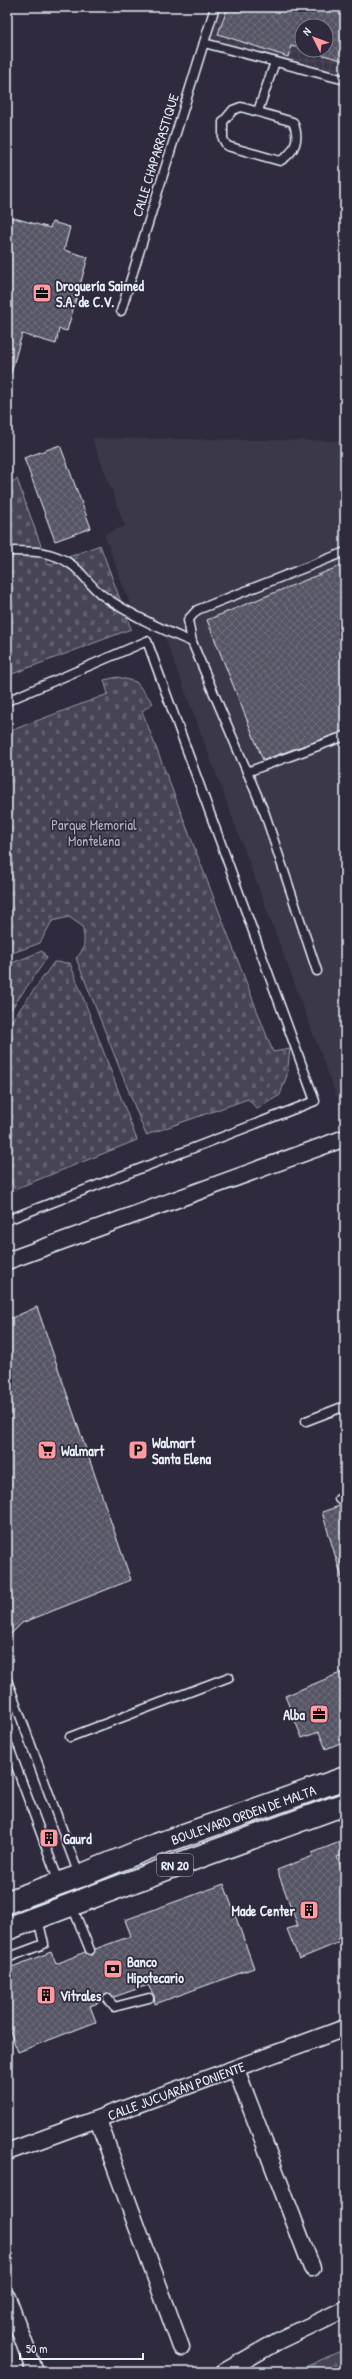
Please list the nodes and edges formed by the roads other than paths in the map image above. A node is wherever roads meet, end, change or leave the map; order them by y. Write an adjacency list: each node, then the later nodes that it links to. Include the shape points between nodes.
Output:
1 (215, 7): 2 (lane, CALLE CHAPARRASTIQUE)
2 (204, 43): 3 (lane); 6 (lane, CALLE CHAPARRASTIQUE)
3 (275, 62): 4 (lane); 5 (lane)
4 (345, 80)
5 (258, 111): 5 (lane, via 241,107 233,110 222,122 223,139 228,146 280,161 294,148 296,128 293,122)
6 (121, 311)
7 (7, 551): 9 (lane, via 34,550 54,555 72,565 86,582 103,595 153,626)
8 (345, 552): 9 (lane, via 198,610 188,620)
9 (192, 642): 12 (lane)
10 (7, 701): 15 (lane, via 147,641 316,1101)
11 (345, 736): 12 (lane)
12 (247, 772): 13 (lane, via 264,814)
13 (317, 971)
14 (344, 1144): 16 (street)
15 (7, 1220)
16 (7, 1261)
17 (345, 1406): 18 (lane)
18 (306, 1421)
19 (229, 1678): 22 (lane)
20 (7, 1680): 21 (lane)
21 (10, 1698): 26 (lane)
22 (70, 1737)
23 (7, 1742): 26 (lane)
24 (345, 1778): 26 (highway, BOULEVARD ORDEN DE MALTA / RN 20, via 153,1846)
25 (345, 1805): 28 (highway, BOULEVARD ORDEN DE MALTA / RN 20)
26 (70, 1880): 27 (highway, BOULEVARD ORDEN DE MALTA / RN 20)
27 (7, 1902)
28 (72, 1905): 29 (highway, BOULEVARD ORDEN DE MALTA / RN 20); 31 (lane)
29 (37, 1918): 30 (highway, BOULEVARD ORDEN DE MALTA / RN 20); 32 (lane, via 44,1944)
30 (7, 1930)
31 (90, 1950)
32 (7, 1958)
33 (149, 1998): 34 (lane, via 120,2007 114,2007)
34 (108, 1999)
35 (345, 2028): 36 (street, CALLE JUCUARÁN PONIENTE)
36 (236, 2069): 37 (street, CALLE JUCUARÁN PONIENTE); 39 (street)
37 (98, 2120): 38 (street, CALLE JUCUARÁN PONIENTE); 42 (street)
38 (7, 2152)
39 (312, 2268)
40 (7, 2297): 43 (street)
41 (345, 2309): 44 (street, via 278,2341)
42 (181, 2347)
43 (35, 2372)
44 (224, 2372)

